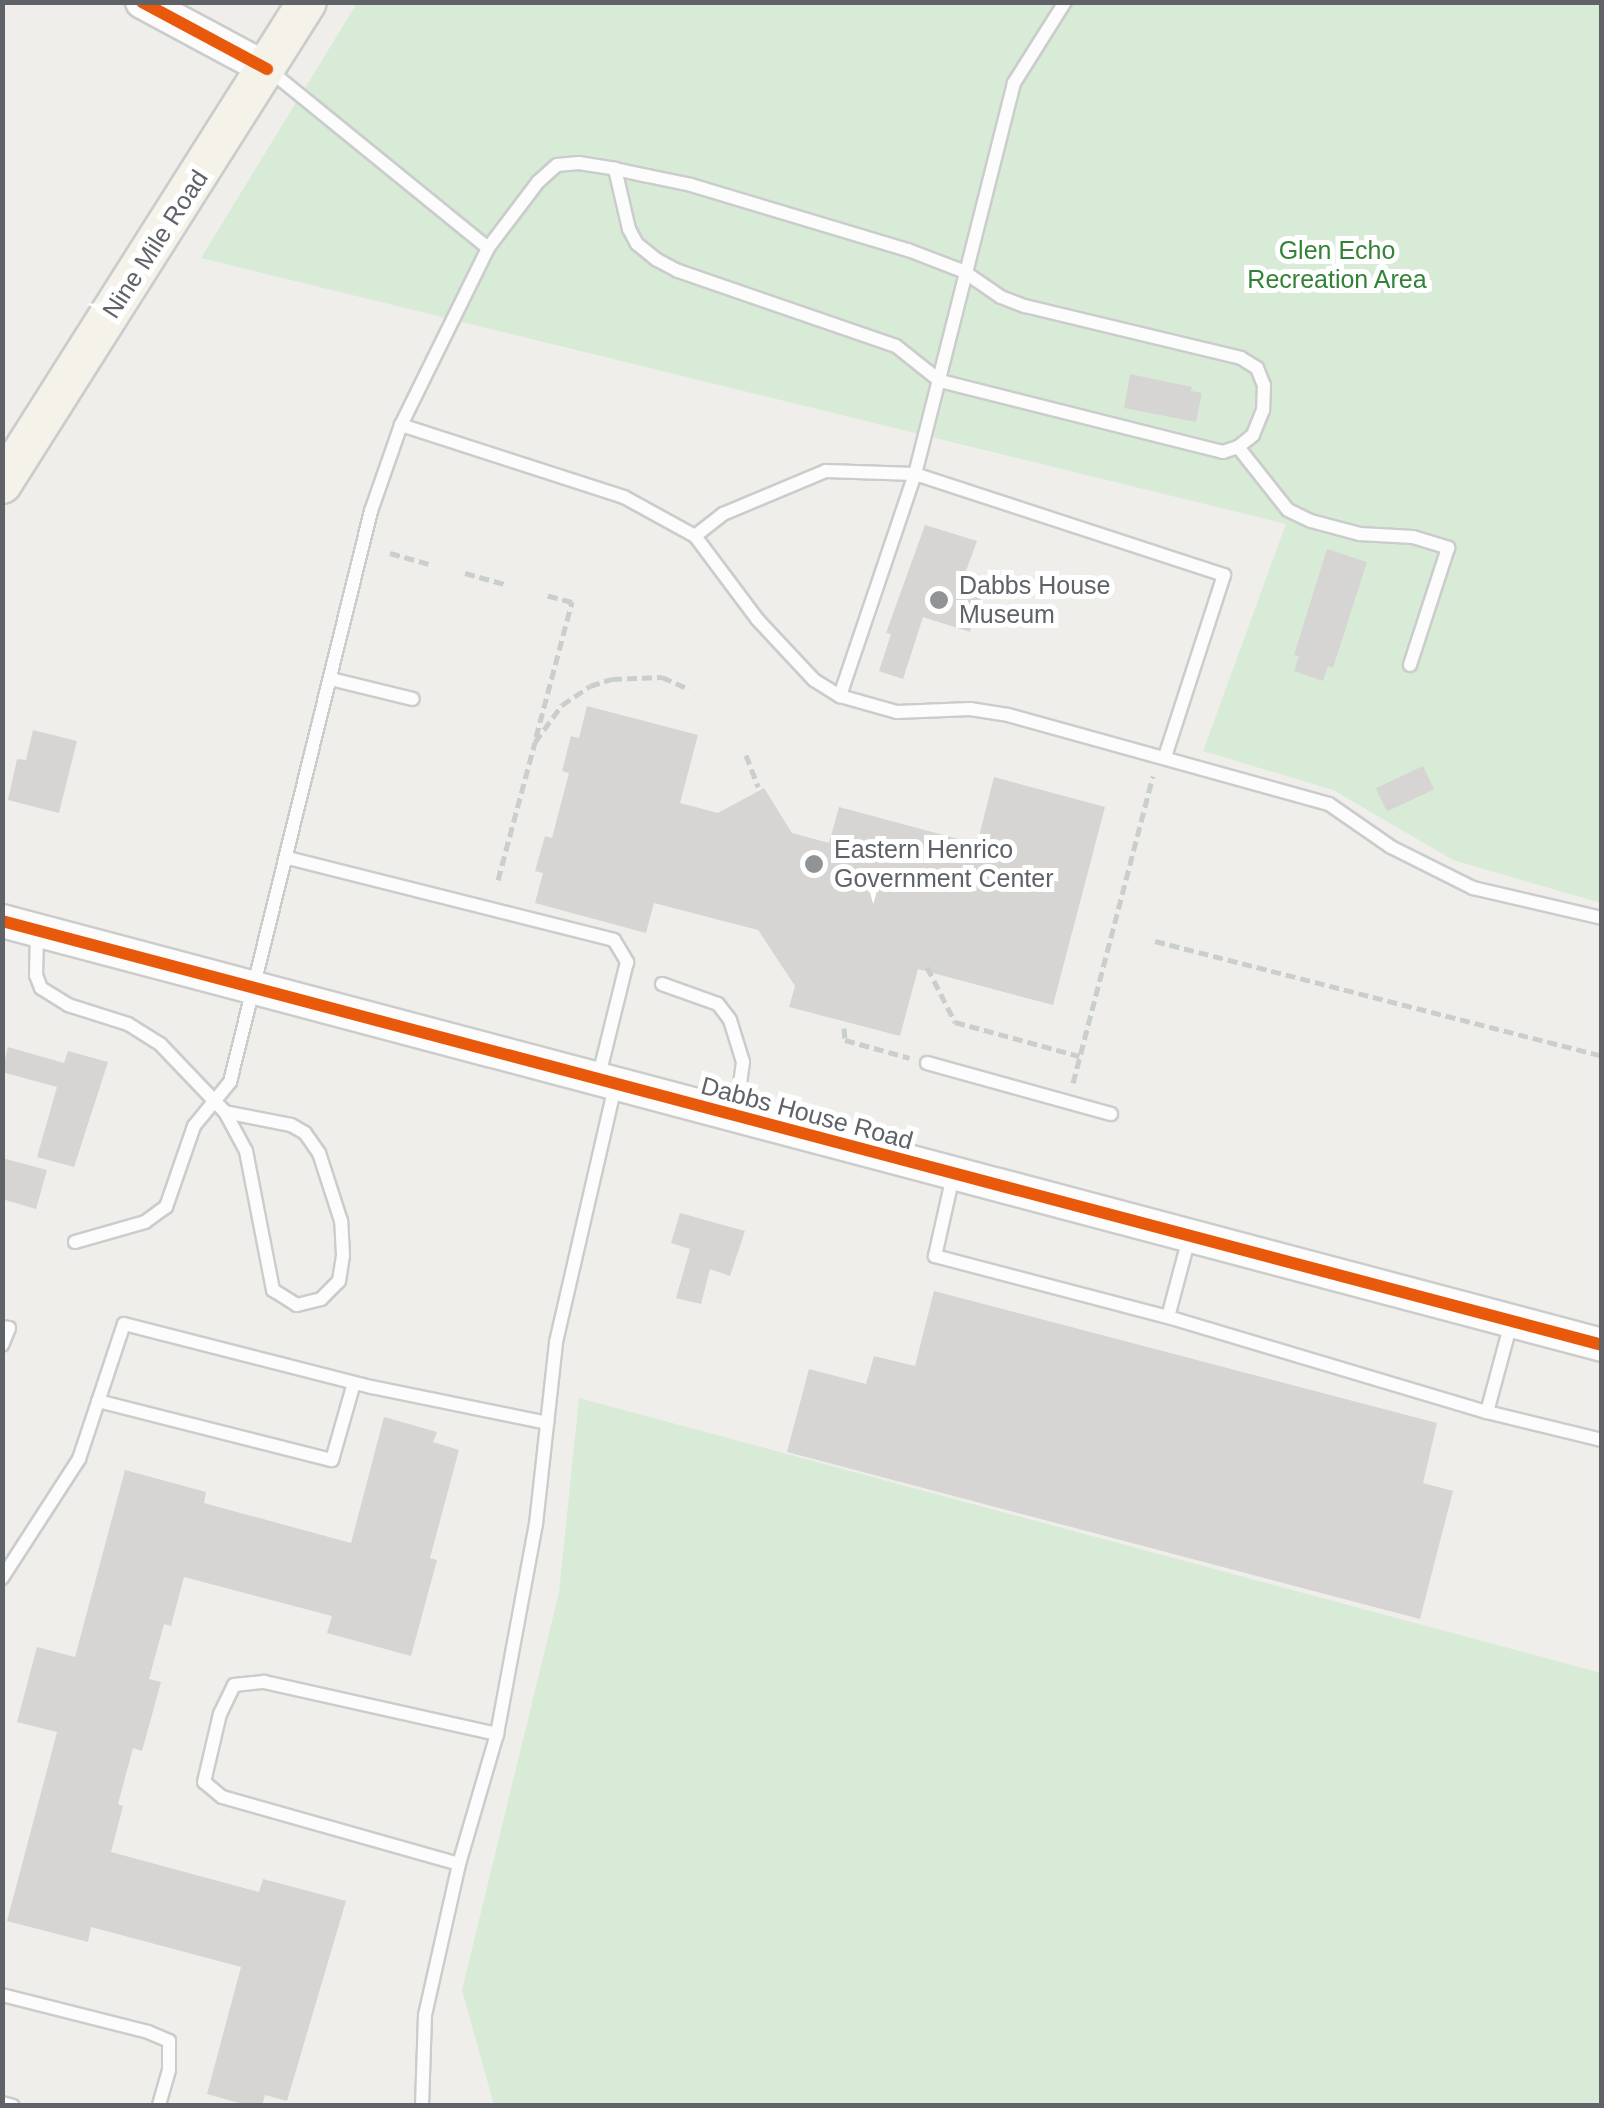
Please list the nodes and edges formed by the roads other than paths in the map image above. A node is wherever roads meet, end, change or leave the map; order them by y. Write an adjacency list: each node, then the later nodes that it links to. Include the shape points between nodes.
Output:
1 (142, 2): 4 (street)
2 (308, 2): 4 (main road, Nine Mile Road)
3 (1065, 2): 7 (lane, via 1014,83)
4 (267, 68): 6 (lane); 12 (main road, Nine Mile Road)
5 (615, 170): 6 (lane, via 557,165); 7 (lane, via 691,185); 8 (lane, via 629,229 657,260 896,346)
6 (488, 248): 9 (lane)
7 (964, 271): 8 (lane); 10 (lane, via 1025,306 1241,358 1257,368 1262,410 1253,435)
8 (940, 381): 10 (lane, via 1222,452); 11 (lane)
9 (400, 425): 13 (lane, via 624,497); 15 (lane, via 371,511)
10 (1238, 447): 14 (lane, via 1288,510 1340,531 1413,537 1448,548)
11 (915, 474): 13 (lane, via 826,472 723,514); 16 (lane); 18 (lane, via 1224,576)
12 (2, 484)
13 (695, 536): 16 (lane, via 757,618 814,680)
14 (1410, 665)
15 (331, 679): 17 (lane); 19 (lane)
16 (840, 696): 18 (lane, via 898,712 1008,715)
17 (412, 699)
18 (1165, 757): 20 (lane, via 1329,804 1473,888)
19 (288, 858): 24 (lane); 26 (lane, via 614,940 628,962)
20 (1602, 918)
21 (2, 921): 22 (street, Dabbs House Road)
22 (38, 930): 24 (street, Dabbs House Road); 27 (lane, via 41,988 68,1006 128,1024 160,1045)
23 (662, 984): 30 (lane, via 718,1004 730,1020 742,1062)
24 (256, 988): 26 (street, Dabbs House Road); 27 (lane, via 230,1082)
25 (928, 1063): 29 (lane)
26 (606, 1082): 30 (street, Dabbs House Road); 42 (lane)
27 (214, 1100): 28 (lane); 33 (lane, via 194,1126 166,1207 145,1222)
28 (225, 1112): 28 (lane, via 246,1151 268,1281 296,1305 322,1298 339,1280 343,1254 341,1221 319,1153 291,1125)
29 (1111, 1114)
30 (735, 1116): 31 (street, Dabbs House Road)
31 (953, 1176): 32 (street, Dabbs House Road); 34 (lane, via 935,1256)
32 (1189, 1238): 34 (lane); 35 (street, Dabbs House Road)
33 (75, 1242)
34 (1168, 1317): 41 (lane)
35 (1512, 1321): 37 (street, Dabbs House Road); 41 (lane)
36 (2, 1326): 38 (lane, via 8,1328)
37 (1599, 1340)
38 (2, 1345)
39 (354, 1383): 40 (lane, via 124,1324); 40 (lane, via 332,1460); 42 (lane)
40 (98, 1400): 44 (lane, via 79,1459)
41 (1487, 1412): 43 (lane)
42 (547, 1423): 45 (lane, via 536,1524)
43 (1602, 1440)
44 (2, 1578)
45 (496, 1734): 46 (lane); 46 (lane, via 264,1682 234,1685 220,1714 204,1782 222,1797)
46 (459, 1864): 51 (lane, via 425,2015)
47 (2, 1995): 50 (lane, via 169,2041)
48 (2, 2103): 49 (lane)
49 (13, 2106)
50 (158, 2106)
51 (422, 2106)

